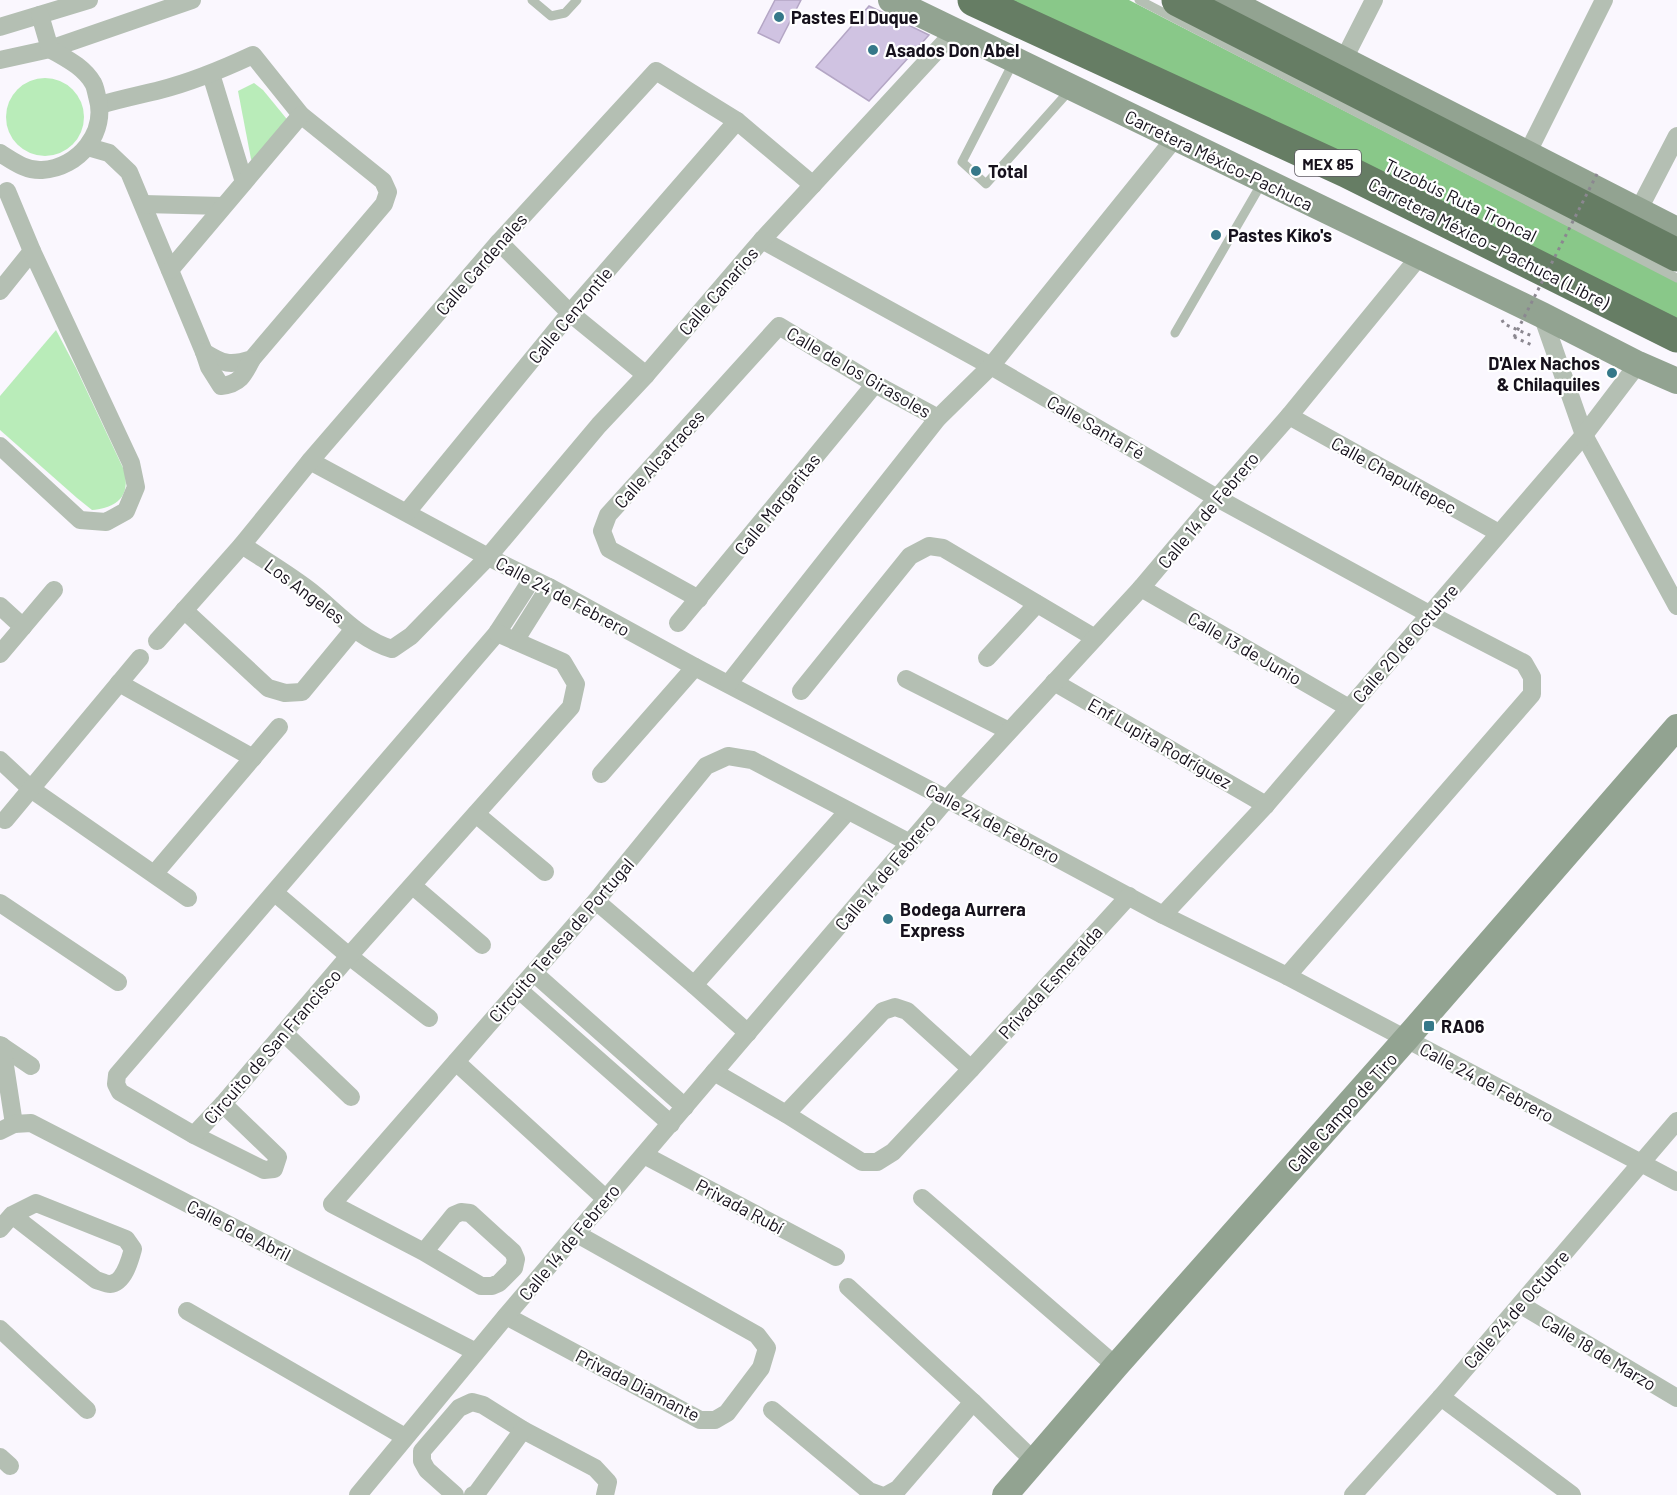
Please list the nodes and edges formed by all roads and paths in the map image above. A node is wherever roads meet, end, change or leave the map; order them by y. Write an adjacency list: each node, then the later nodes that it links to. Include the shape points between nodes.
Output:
1 (89, 0): 12 (street)
2 (192, 0): 15 (street)
3 (532, 0): 4 (lane, via 551,16 565,13)
4 (577, 0)
5 (891, 0): 14 (street, Carretera México-Pachuca)
6 (974, 0): 54 (highway, Carretera México - Pachuca (Libre) / MEX 85, via 1346,171)
7 (1139, 0): 46 (lane, Tuzobús Ruta Troncal)
8 (1178, 0): 43 (highway)
9 (1227, 0): 17 (street)
10 (1374, 0): 17 (street)
11 (1604, 0): 29 (street)
12 (40, 15): 13 (street); 15 (street)
13 (0, 27)
14 (955, 31): 18 (street, Carretera México-Pachuca); 34 (street, Calle Canarios)
15 (50, 49): 16 (street); 22 (street, via 78,65 93,83)
16 (0, 57)
17 (1344, 59): 29 (street)
18 (1014, 60): 20 (street, Carretera México-Pachuca); 20 (lane, via 962,162 986,183)
19 (211, 74): 22 (street); 23 (street, via 253,56); 33 (street)
20 (1071, 88): 26 (street, Carretera México-Pachuca)
21 (1200, 93): 52 (lane, Tuzobús Ruta Troncal)
22 (100, 105): 27 (street, via 97,129)
23 (301, 115): 33 (street); 45 (street, via 383,181 388,192 384,204 252,359 226,363 204,352)
24 (737, 121): 34 (street); 41 (street, Calle Cardenales, via 656,71); 48 (street, Calle Cenzontle)
25 (1677, 136): 38 (street)
26 (1175, 138): 32 (street, Carretera México-Pachuca); 57 (street)
27 (88, 147): 30 (street, via 68,163 42,170); 36 (street, via 109,153 129,172)
28 (0, 153): 30 (street)
29 (1527, 154): 38 (street)
30 (22, 167): 35 (street)
31 (1597, 174): 55 (path, bridge, via 1514,337)
32 (1263, 181): 44 (street, Carretera México-Pachuca); 53 (lane)
33 (244, 182): 37 (street)
34 (813, 185): 40 (street, Calle Canarios)
35 (4, 194): 42 (street)
36 (143, 204): 37 (street); 45 (street)
37 (223, 206): 45 (street)
38 (1638, 211): 39 (street)
39 (1677, 230)
40 (762, 240): 57 (street, Calle Santa Fé); 58 (street, Calle Canarios)
41 (499, 242): 48 (street); 65 (street, Calle Cardenales)
42 (32, 251): 47 (street); 64 (street, via 131,463 136,487 126,511 106,522 80,520)
43 (1677, 255)
44 (1419, 257): 51 (street, Carretera México-Pachuca); 61 (street, Calle 14 de Febrero)
45 (170, 270)
46 (1677, 278)
47 (0, 291)
48 (570, 313): 58 (street); 67 (street, Calle Cenzontle)
49 (1504, 324): 51 (path)
50 (779, 326): 60 (street, Calle de los Girasoles); 75 (street, Calle Alcatraces, via 608,515 602,531 609,549)
51 (1537, 326): 56 (street, Carretera México-Pachuca); 63 (street)
52 (1677, 326)
53 (1175, 333)
54 (1677, 336)
55 (1538, 348)
56 (1638, 364): 59 (street, Carretera México-Pachuca); 63 (street, Calle 20 de Octubre)
57 (991, 366): 62 (street); 66 (street, Calle Santa Fé)
58 (646, 375): 70 (street, Calle Canarios)
59 (1677, 381)
60 (876, 384): 62 (street, Calle de los Girasoles); 75 (street, Calle Margaritas)
61 (1289, 416): 66 (street, Calle 14 de Febrero); 68 (street, Calle Chapultepec)
62 (938, 418): 95 (street)
63 (1584, 435): 68 (street, Calle 20 de Octubre); 78 (street)
64 (0, 446)
65 (310, 461): 67 (street, Calle 24 de Febrero); 69 (street)
66 (1216, 498): 73 (street, Calle 14 de Febrero); 80 (street, Calle Santa Fé)
67 (407, 512): 70 (street, Calle 24 de Febrero)
68 (1499, 533): 80 (street, Calle 20 de Octubre)
69 (242, 545): 79 (street); 83 (street, Los Angeles, via 306,588)
70 (488, 557): 71 (street, Calle 24 de Febrero); 83 (street, Calle Canarios, via 411,636 392,649)
71 (532, 579): 72 (street, Calle 24 de Febrero); 84 (street, Circuito de San Francisco)
72 (549, 587): 87 (street); 91 (street, Calle 24 de Febrero)
73 (1142, 588): 85 (street, Calle 14 de Febrero); 97 (street, Calle 13 de Junio)
74 (54, 590): 82 (street)
75 (699, 599): 81 (street, Calle Margaritas)
76 (1037, 604): 85 (street); 90 (street); 96 (street, via 943,548 929,546 910,556)
77 (0, 606): 82 (street)
78 (1677, 606)
79 (184, 610): 83 (street, Los Angeles, via 268,688 285,693 302,692); 86 (street)
80 (1429, 614): 97 (street, Calle 20 de Octubre); 123 (street, Calle Santa Fé, via 1524,663 1532,677 1532,694)
81 (678, 623)
82 (22, 627): 88 (street)
83 (354, 629)
84 (497, 633): 87 (street, Circuito de San Francisco); 114 (street, Circuito de San Francisco)
85 (1095, 638): 93 (street, Calle 14 de Febrero)
86 (158, 641)
87 (515, 641): 108 (street, Circuito de San Francisco, via 563,662 576,684 571,707)
88 (0, 654)
89 (140, 658): 94 (street)
90 (987, 658)
91 (695, 667): 95 (street, Calle 24 de Febrero); 103 (street)
92 (906, 679): 100 (street)
93 (1054, 682): 100 (street, Calle 14 de Febrero); 106 (street, Enf Lupita Rodríguez)
94 (119, 683): 101 (street); 104 (street)
95 (729, 683): 105 (street, Calle 24 de Febrero)
96 (801, 691)
97 (1349, 708): 106 (street, Calle 20 de Octubre)
98 (279, 727): 101 (street)
99 (1677, 727): 130 (street, Calle Campo de Tiro)
100 (1009, 731): 105 (street, Calle 14 de Febrero)
101 (253, 758): 112 (street)
102 (0, 759): 104 (street)
103 (601, 774)
104 (31, 789): 109 (street); 112 (street)
105 (947, 799): 110 (street, Calle 14 de Febrero); 115 (street, Calle 24 de Febrero)
106 (1266, 805): 119 (street, Calle 20 de Octubre)
107 (848, 811): 110 (street, Circuito Teresa de Portugal); 117 (street, Circuito Teresa de Portugal, via 753,760 728,756 706,766); 125 (street)
108 (476, 813): 111 (street); 113 (street, Circuito de San Francisco)
109 (4, 820)
110 (910, 843): 129 (street, Calle 14 de Febrero)
111 (545, 872)
112 (155, 873): 116 (street)
113 (413, 886): 120 (street); 121 (street, Circuito de San Francisco)
114 (275, 893): 121 (street); 143 (street, Circuito de San Francisco, via 117,1075 120,1092)
115 (1129, 896): 119 (street, Calle 24 de Febrero); 134 (street, Privada Esmeralda)
116 (189, 898)
117 (596, 902): 122 (street, Circuito Teresa de Portugal); 125 (street)
118 (0, 903): 124 (street)
119 (1163, 915): 123 (street, Calle 24 de Febrero)
120 (483, 945)
121 (349, 956): 127 (street); 128 (street, Circuito de San Francisco)
122 (534, 974): 126 (street, Circuito Teresa de Portugal); 138 (street)
123 (1287, 976): 130 (street, Calle 24 de Febrero)
124 (118, 982)
125 (694, 985): 129 (street)
126 (519, 990): 132 (street, Circuito Teresa de Portugal); 141 (street)
127 (429, 1018)
128 (284, 1033): 136 (street); 137 (street, Circuito de San Francisco)
129 (748, 1033): 135 (street, Calle 14 de Febrero)
130 (1406, 1039): 145 (street, Calle 24 de Febrero); 160 (street, Calle Campo de Tiro)
131 (1, 1046): 133 (street); 142 (street)
132 (456, 1062): 148 (street); 152 (street, Circuito Teresa de Portugal, via 332,1204)
133 (31, 1066)
134 (971, 1069): 139 (street, Privada Esmeralda, via 893,1152 877,1162 862,1162); 139 (street, via 907,1011 895,1007 883,1011)
135 (714, 1072): 138 (street, Calle 14 de Febrero); 139 (street, Privada Esmeralda)
136 (351, 1097)
137 (223, 1104): 143 (street, Circuito de San Francisco); 143 (street, via 278,1157 274,1169 264,1170)
138 (685, 1107): 141 (street, Calle 14 de Febrero)
139 (786, 1114)
140 (1677, 1121): 145 (street, Calle 24 de Octubre)
141 (671, 1124): 144 (street, Calle 14 de Febrero)
142 (7, 1127): 159 (street, Calle 6 de Abril, via 31,1123)
143 (194, 1135)
144 (644, 1155): 148 (street, Calle 14 de Febrero); 153 (street, Privada Rubí)
145 (1642, 1163): 146 (street, Calle 24 de Febrero); 155 (street, Calle 24 de Octubre)
146 (1677, 1182)
147 (922, 1198): 160 (street)
148 (606, 1199): 151 (street, Calle 14 de Febrero)
149 (12, 1215): 149 (street, via 36,1203 126,1239 133,1249 130,1262 119,1280 110,1284 96,1280); 150 (street)
150 (0, 1229)
151 (577, 1234): 157 (street, Calle 14 de Febrero); 157 (street, Privada Diamante, via 757,1335 767,1348 761,1368 727,1413 715,1420 700,1420)
152 (424, 1252): 152 (street, Circuito Teresa de Portugal, via 482,1286 499,1283 514,1268 516,1259 470,1213 461,1212 454,1215)
153 (836, 1257)
154 (848, 1287): 163 (street)
155 (1521, 1305): 161 (street, Calle 24 de Octubre); 162 (street, Calle 18 de Marzo)
156 (187, 1311): 167 (street)
157 (506, 1316): 159 (street, Calle 14 de Febrero)
158 (0, 1329): 164 (street)
159 (476, 1352): 167 (street, Calle 14 de Febrero)
160 (1116, 1366): 168 (street, Calle Campo de Tiro)
161 (1442, 1397): 170 (street, Calle 24 de Octubre); 177 (street)
162 (1677, 1398)
163 (973, 1402): 168 (street); 175 (street, via 898,1489)
164 (87, 1410)
165 (772, 1410): 174 (street, via 869,1491)
166 (523, 1430): 169 (street, via 595,1468); 172 (street, via 472,1402 459,1408 422,1451 427,1470); 173 (street)
167 (405, 1437): 171 (street, Calle 14 de Febrero)
168 (1034, 1461): 176 (street, Calle Campo de Tiro)
169 (606, 1488)
170 (1362, 1492)
171 (358, 1495)
172 (456, 1495)
173 (473, 1495)
174 (880, 1495)
175 (887, 1495)
176 (1005, 1495)
177 (1572, 1495)

